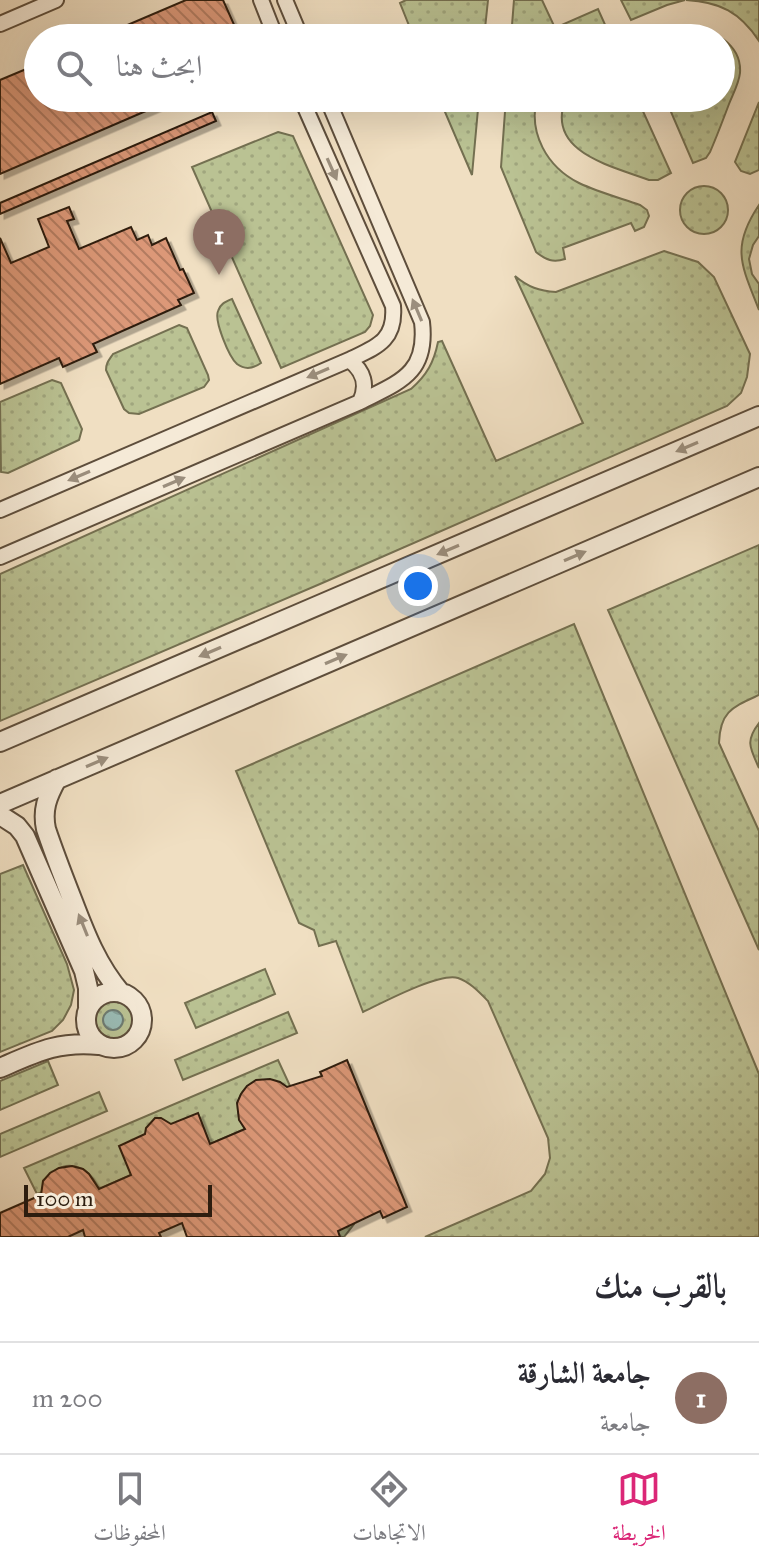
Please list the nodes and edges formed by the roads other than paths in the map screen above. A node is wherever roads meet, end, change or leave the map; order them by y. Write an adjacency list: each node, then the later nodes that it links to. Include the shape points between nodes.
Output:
1 (56, 0): 4 (street)
2 (261, 0): 5 (street)
3 (285, 0): 6 (street)
4 (0, 24)
5 (270, 24)
6 (295, 24)
7 (307, 112): 9 (street, one-way to 9, via 393,306 387,338)
8 (333, 112): 10 (street, one-way to 8, via 402,381 418,360 424,335)
9 (349, 360): 10 (street, via 363,374); 13 (street, one-way to 13)
10 (360, 402): 14 (street, one-way to 10)
11 (759, 416): 15 (street, one-way to 15)
12 (759, 477): 16 (street, one-way to 12)
13 (0, 510)
14 (0, 557)
15 (0, 742)
16 (57, 779): 17 (street); 19 (street, via 44,805)
17 (0, 804)
18 (0, 815): 19 (street, via 17,826)
19 (55, 882): 20 (street, one-way to 19); 21 (street, via 84,971)
20 (121, 993): 21 (street, via 102,994); 22 (street, via 137,1004 142,1026 124,1047)
21 (87, 1009): 22 (street, via 85,1026); 23 (street)
22 (99, 1045): 23 (street)
23 (50, 1047): 24 (street)
24 (0, 1068)

